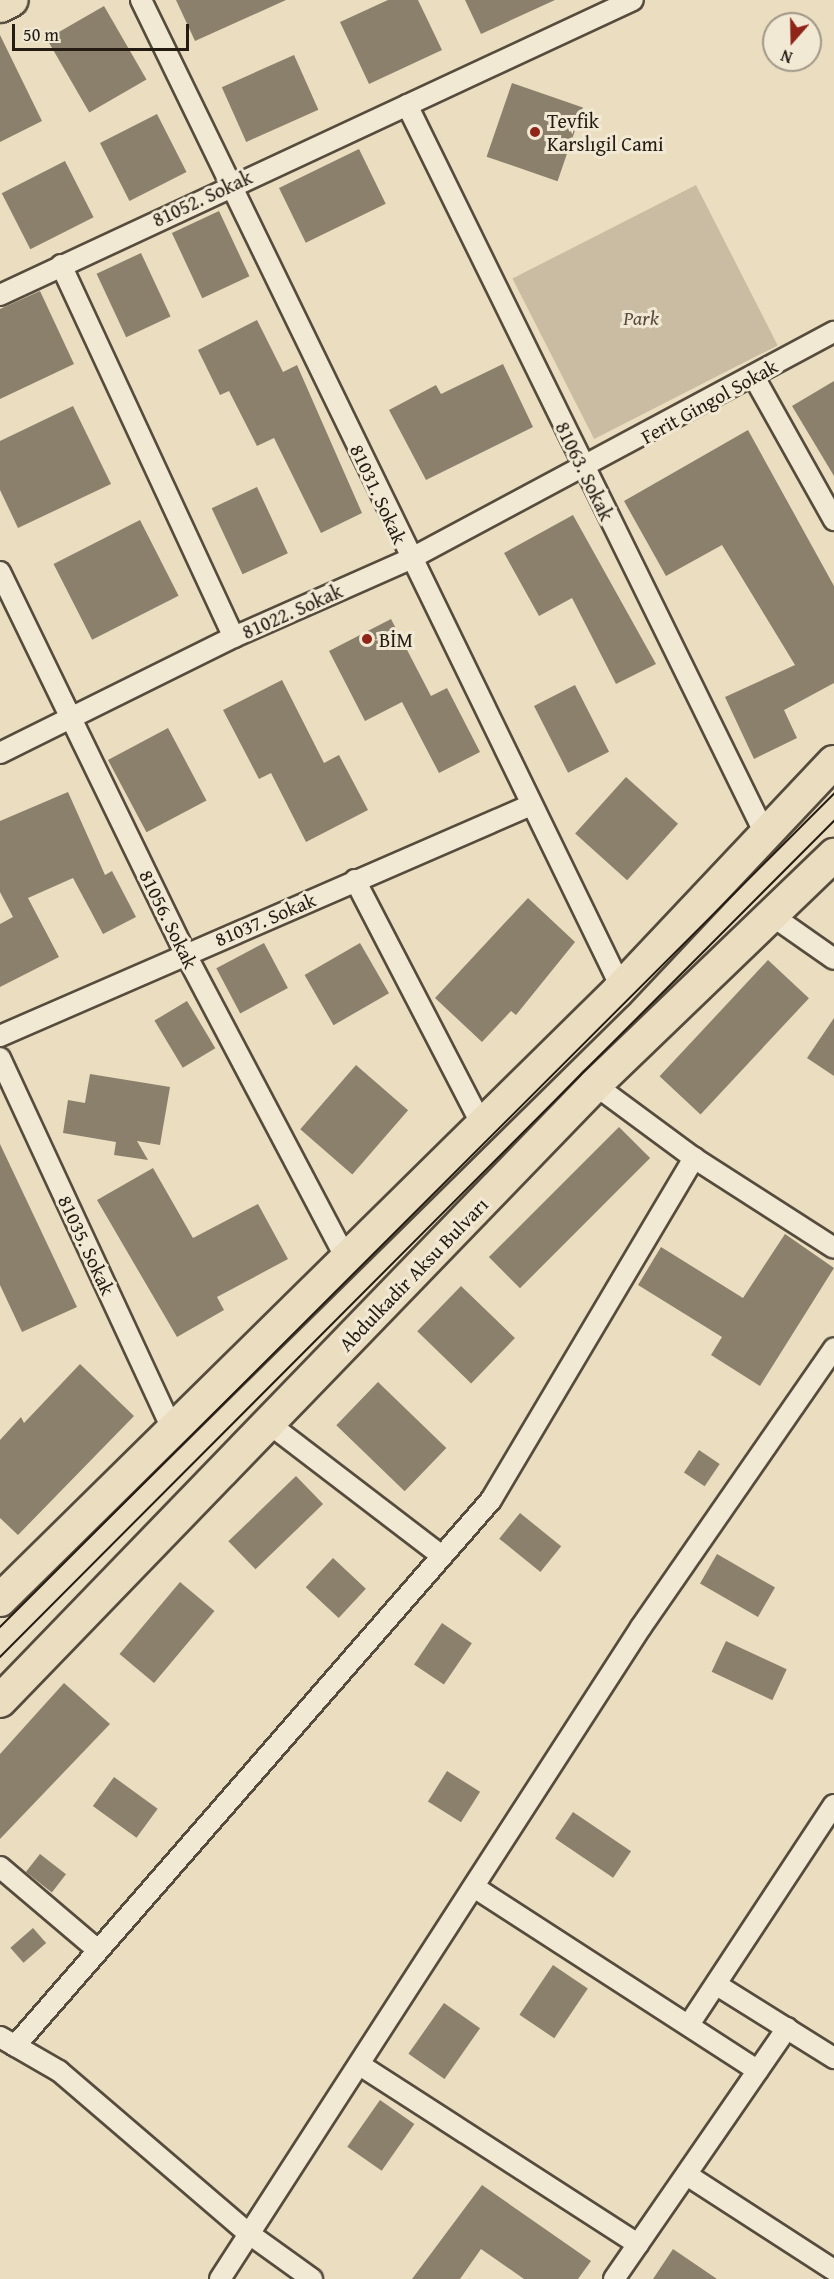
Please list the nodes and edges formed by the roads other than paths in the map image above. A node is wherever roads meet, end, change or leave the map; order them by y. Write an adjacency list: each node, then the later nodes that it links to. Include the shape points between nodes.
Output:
1 (12, 0): 4 (main road)
2 (141, 0): 6 (street, 81031. Sokak)
3 (633, 0): 5 (street, 81052. Sokak)
4 (0, 6)
5 (406, 105): 6 (street, 81052. Sokak); 11 (street, 81063. Sokak)
6 (232, 182): 7 (street, 81052. Sokak); 13 (street, 81031. Sokak)
7 (61, 265): 8 (street, 81052. Sokak); 15 (street)
8 (0, 295)
9 (834, 332): 10 (street, Ferit Gingol Sokak)
10 (754, 377): 11 (street, Ferit Gingol Sokak); 12 (street)
11 (584, 469): 13 (street, 81022. Sokak); 20 (street, 81063. Sokak)
12 (834, 520)
13 (410, 559): 15 (street, 81022. Sokak); 19 (street, 81031. Sokak)
14 (0, 572): 16 (street, 81056. Sokak)
15 (234, 637): 16 (street, 81022. Sokak)
16 (71, 718): 17 (street, 81022. Sokak); 24 (street, 81056. Sokak)
17 (0, 753)
18 (834, 762): 20 (main road)
19 (531, 805): 22 (street, 81037. Sokak); 26 (street, 81031. Sokak)
20 (766, 836): 26 (main road)
21 (834, 855): 23 (main road, Abdulkadir Aksu Bulvarı)
22 (355, 880): 24 (street, 81037. Sokak); 30 (street)
23 (774, 917): 25 (street); 29 (main road, Abdulkadir Aksu Bulvarı)
24 (185, 954): 27 (street, 81037. Sokak); 33 (street, 81056. Sokak)
25 (834, 959)
26 (621, 987): 30 (main road)
27 (0, 1036)
28 (0, 1058): 36 (street, 81035. Sokak)
29 (595, 1085): 31 (street); 35 (main road, Abdulkadir Aksu Bulvarı)
30 (482, 1125): 33 (main road)
31 (694, 1158): 32 (street); 37 (street, via 491,1500)
32 (834, 1248)
33 (347, 1260): 36 (main road)
34 (834, 1348): 42 (street, via 641,1627)
35 (268, 1423): 37 (street); 39 (main road, Abdulkadir Aksu Bulvarı)
36 (174, 1433): 38 (main road)
37 (442, 1556): 43 (street)
38 (0, 1600)
39 (0, 1701)
40 (834, 1805): 44 (street)
41 (0, 1867): 43 (street)
42 (474, 1887): 45 (street); 49 (street)
43 (98, 1950): 47 (street)
44 (717, 1985): 45 (street); 46 (street)
45 (690, 2023): 50 (street)
46 (787, 2028): 48 (street); 50 (street)
47 (8, 2041): 52 (street, via 59,2070)
48 (834, 2058)
49 (360, 2065): 52 (street); 53 (street)
50 (759, 2071): 51 (street)
51 (687, 2175): 53 (street); 54 (street)
52 (248, 2233): 55 (street); 56 (street)
53 (638, 2244): 57 (street)
54 (834, 2270)
55 (220, 2279)
56 (312, 2279)
57 (614, 2279)

